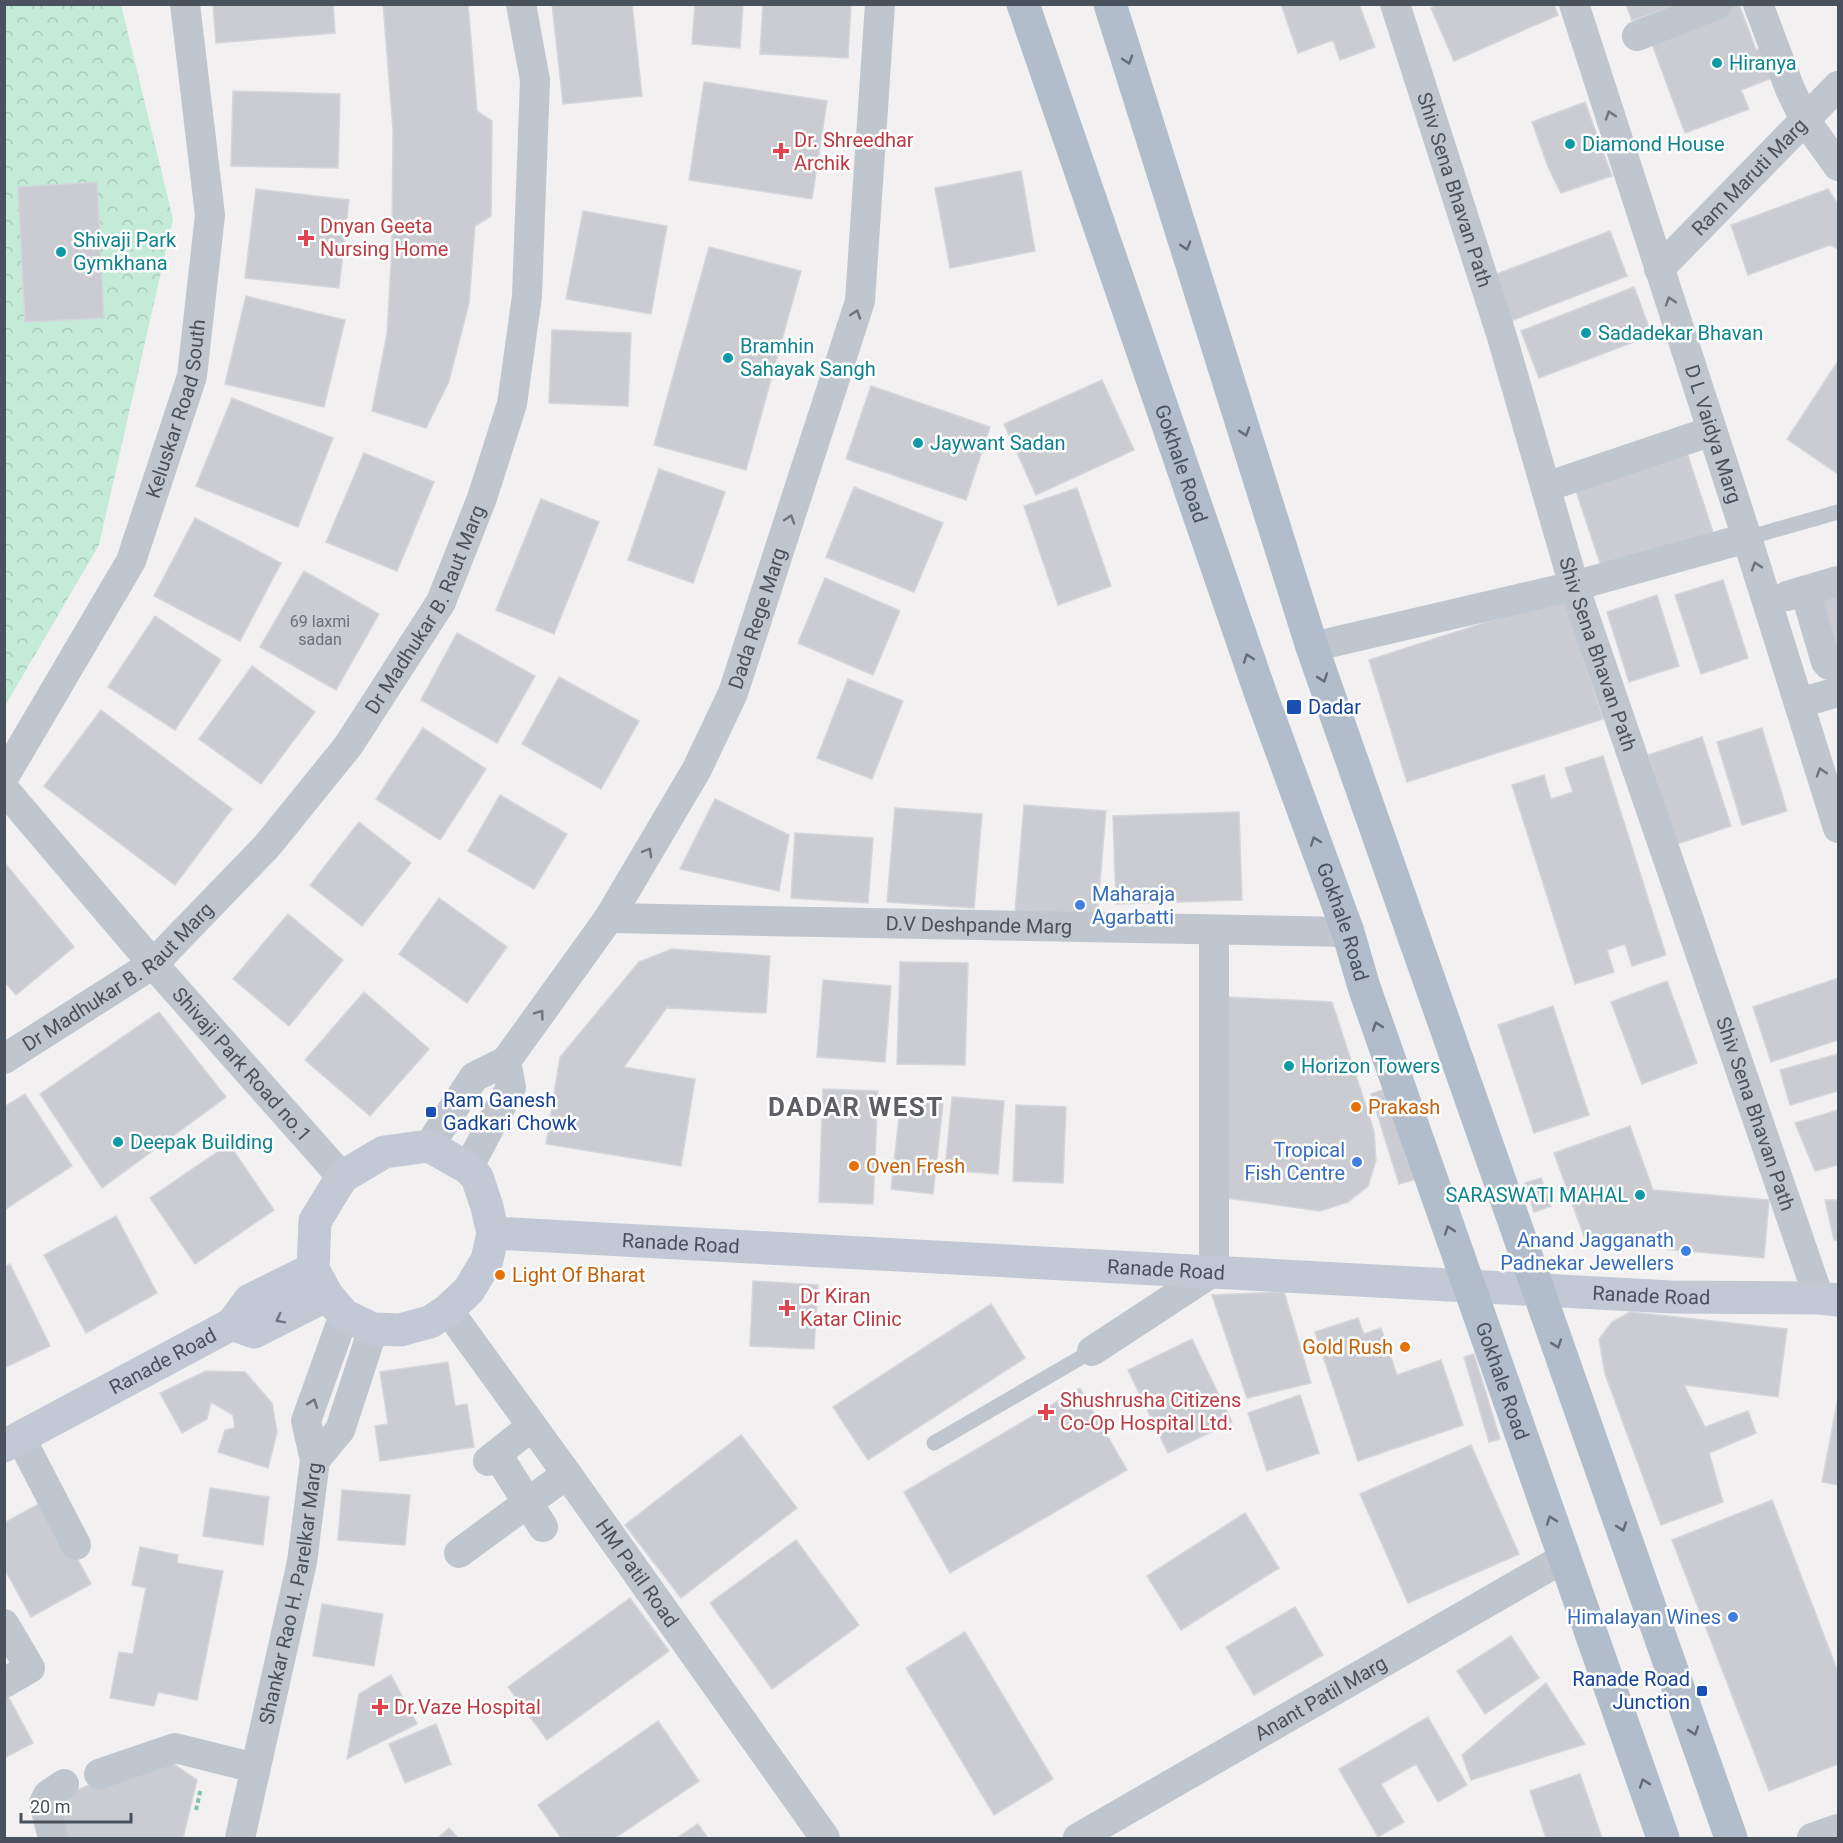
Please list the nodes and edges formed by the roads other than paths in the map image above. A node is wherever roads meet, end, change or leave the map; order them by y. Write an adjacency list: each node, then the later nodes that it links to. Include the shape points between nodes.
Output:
1 (185, 4): 27 (street, Keluskar Road South, via 210,215 192,376 131,561)
2 (521, 4): 33 (street, Dr Madhukar B. Raut Marg, via 535,80 527,296 512,404 482,498 441,602 348,746 267,846)
3 (880, 4): 30 (street, Dada Rege Marg, one-way to 3, via 697,770 733,693 860,301)
4 (1023, 4): 32 (main road, Gokhale Road, one-way to 4, via 1260,692)
5 (1110, 4): 23 (main road, one-way to 23)
6 (1395, 4): 16 (street, Shiv Sena Bhavan Path)
7 (1574, 4): 14 (street, D L Vaidya Marg, one-way to 7)
8 (1718, 4): 10 (street)
9 (1758, 4): 12 (street)
10 (1637, 36)
11 (1839, 86): 12 (street, Ram Maruti Marg)
12 (1805, 120): 13 (street); 14 (street, Ram Maruti Marg)
13 (1839, 166)
14 (1659, 269): 15 (street, D L Vaidya Marg, one-way to 14)
15 (1712, 431): 16 (street); 18 (street, D L Vaidya Marg)
16 (1546, 488): 20 (street, Shiv Sena Bhavan Path)
17 (1839, 512): 18 (lane)
18 (1747, 538): 20 (street); 22 (street, D L Vaidya Marg, one-way to 18)
19 (1839, 581): 21 (street)
20 (1574, 586): 23 (street); 44 (street, Shiv Sena Bhavan Path)
21 (1808, 600): 22 (street); 24 (street, via 1826,662)
22 (1770, 612): 26 (street, D L Vaidya Marg)
23 (1312, 646): 42 (main road, one-way to 42)
24 (1839, 664)
25 (1839, 692): 26 (street)
26 (1799, 703): 29 (street, D L Vaidya Marg, one-way to 26)
27 (4, 777)
28 (4, 789): 33 (street, Shivaji Park Road no.1)
29 (1839, 828)
30 (609, 918): 31 (street, D.V Deshpande Marg); 35 (street, Dada Rege Marg, one-way to 30)
31 (1214, 930): 32 (street, D.V Deshpande Marg); 40 (street)
32 (1348, 932): 41 (main road, Gokhale Road, one-way to 32)
33 (153, 964): 34 (street, Dr Madhukar B. Raut Marg); 38 (street, Shivaji Park Road no.1)
34 (4, 1059)
35 (506, 1061): 36 (street, via 474,1077); 37 (street, via 511,1087)
36 (429, 1146): 37 (street); 38 (street, via 384,1152)
37 (468, 1168): 39 (street, via 477,1178)
38 (342, 1177): 43 (street, via 315,1221)
39 (493, 1233): 40 (street, Ranade Road); 45 (street, via 488,1260 469,1290)
40 (1214, 1271): 41 (street, Ranade Road); 47 (street)
41 (1468, 1285): 42 (street, Ranade Road); 56 (main road, Gokhale Road, one-way to 41)
42 (1538, 1288): 44 (street, Ranade Road, via 1671,1297); 68 (main road, one-way to 68)
43 (328, 1293): 46 (street); 49 (street, Ranade Road, via 250,1300 232,1324); 51 (street, Shankar Rao H. Parelkar Marg, one-way to 43, via 306,1421)
44 (1829, 1299)
45 (448, 1310): 46 (street, via 430,1322 400,1330); 48 (street, HM Patil Road)
46 (373, 1329): 51 (street, via 340,1430)
47 (1092, 1351): 50 (lane)
48 (532, 1426): 52 (street, HM Patil Road); 53 (street, via 493,1457)
49 (11, 1442): 54 (street)
50 (934, 1443)
51 (315, 1460): 59 (street, Shankar Rao H. Parelkar Marg, via 302,1562)
52 (564, 1469): 53 (street); 65 (street, HM Patil Road)
53 (531, 1508): 55 (street)
54 (76, 1545)
55 (458, 1548)
56 (1564, 1558): 66 (street, Anant Patil Marg); 67 (main road, Gokhale Road, one-way to 56)
57 (4, 1624): 58 (street, via 30,1668)
58 (4, 1683)
59 (255, 1768): 60 (street, via 175,1748); 64 (street, Shankar Rao H. Parelkar Marg)
60 (99, 1774)
61 (64, 1784): 63 (street, via 48,1795 44,1803)
62 (1839, 1830): 69 (street)
63 (53, 1839)
64 (240, 1839)
65 (825, 1839)
66 (1078, 1839)
67 (1663, 1839)
68 (1731, 1839)
69 (1812, 1839)

